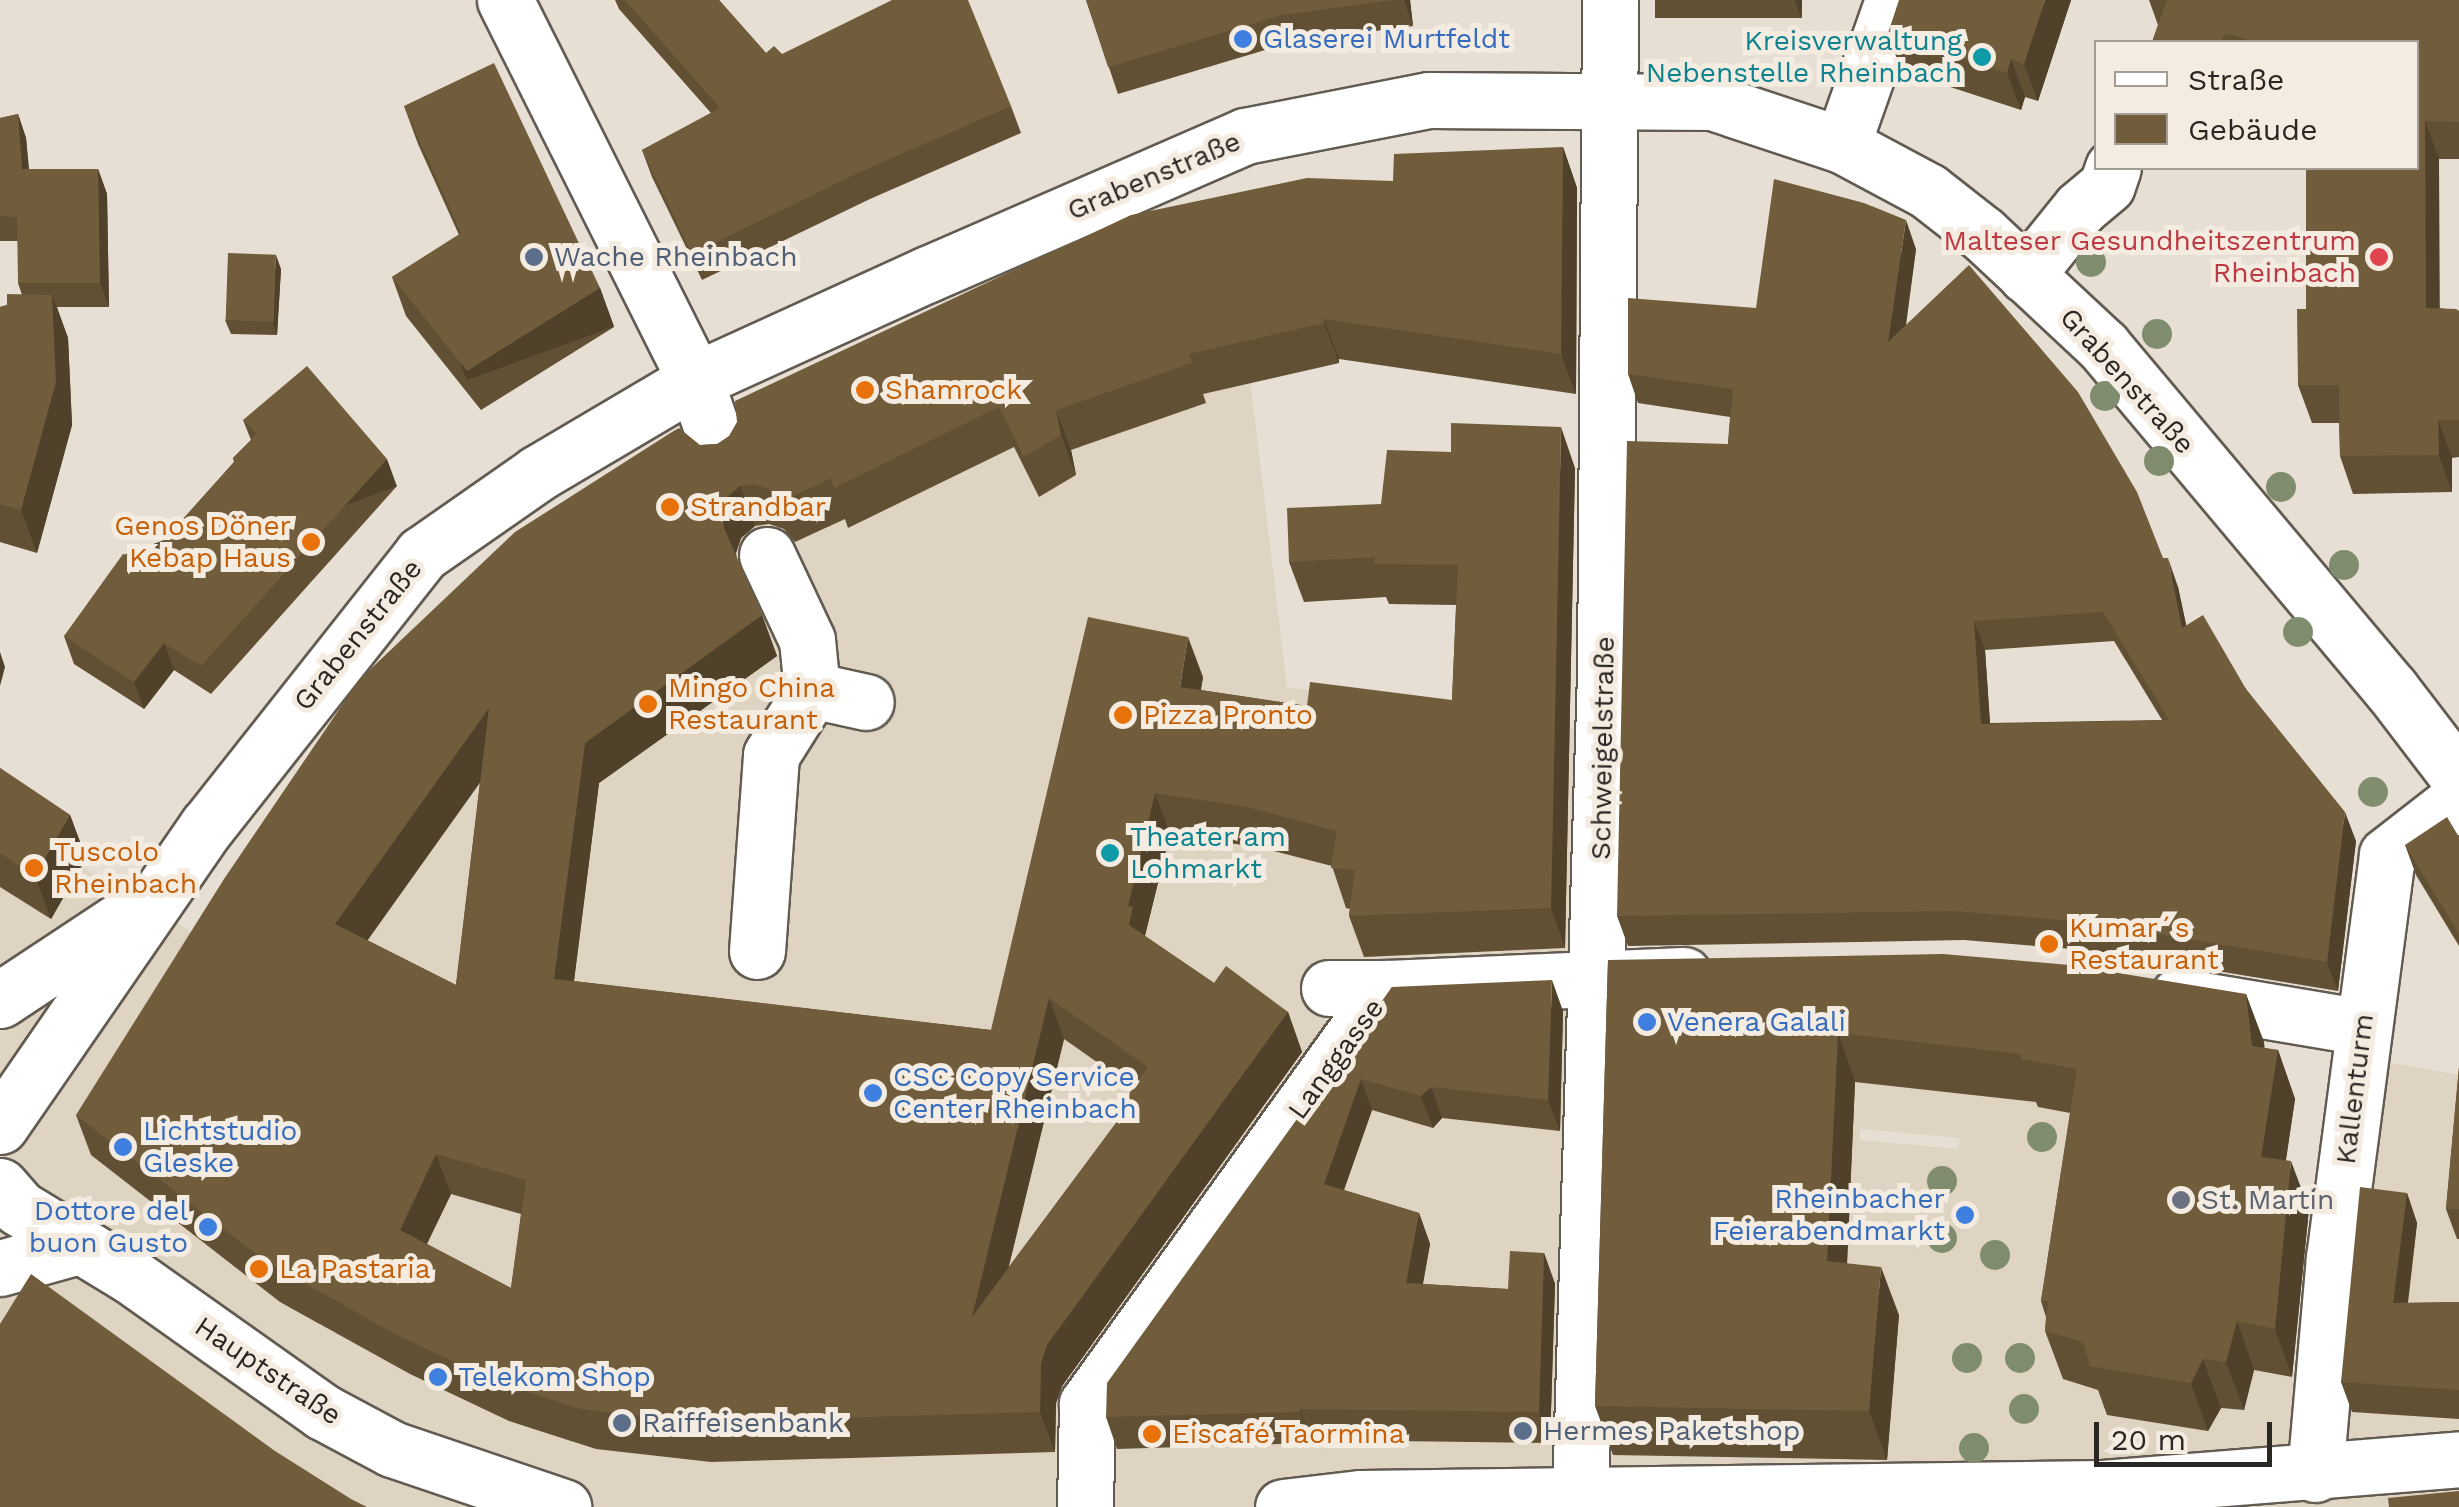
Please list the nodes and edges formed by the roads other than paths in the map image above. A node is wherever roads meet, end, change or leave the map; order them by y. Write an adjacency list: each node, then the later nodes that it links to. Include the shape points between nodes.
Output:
1 (505, 0): 8 (main road)
2 (1610, 0): 4 (main road, Schweigelstraße)
3 (1894, 0): 5 (main road)
4 (1606, 98): 5 (main road, Grabenstraße, via 1712,102); 8 (main road, Grabenstraße, via 1429,100 1246,136); 18 (main road, Schweigelstraße)
5 (1842, 146): 7 (main road, Grabenstraße, via 1928,191)
6 (2112, 170): 7 (main road, via 2108,185 2080,208)
7 (2026, 275): 13 (main road, Grabenstraße, via 2102,346)
8 (695, 380): 9 (main road); 15 (main road, Grabenstraße, via 538,472 422,554 208,825)
9 (721, 455)
10 (766, 556): 11 (main road, via 808,640)
11 (812, 690): 12 (main road); 16 (main road, via 771,755)
12 (866, 702)
13 (2459, 778)
14 (2459, 799): 23 (main road, Kallenturm, via 2387,856)
15 (169, 887): 22 (main road); 24 (main road, Grabenstraße)
16 (757, 950)
17 (1729, 974): 18 (main road, Langgasse)
18 (1598, 977): 20 (main road, Langgasse); 31 (main road, Schweigelstraße)
19 (1329, 988): 20 (main road)
20 (1387, 988): 33 (main road, Langgasse, via 1087,1404)
21 (2130, 988): 23 (main road)
22 (0, 1000)
23 (2363, 1027): 29 (main road, Kallenturm)
24 (0, 1126)
25 (0, 1186): 26 (main road, Hauptstraße, via 18,1208)
26 (78, 1246): 27 (main road); 32 (main road, Hauptstraße, via 375,1440)
27 (0, 1268)
28 (2459, 1459): 29 (main road)
29 (2315, 1474): 30 (main road)
30 (2212, 1495): 31 (main road)
31 (1590, 1500): 34 (main road, via 1361,1498)
32 (564, 1507)
33 (1085, 1507)
34 (1284, 1507)

